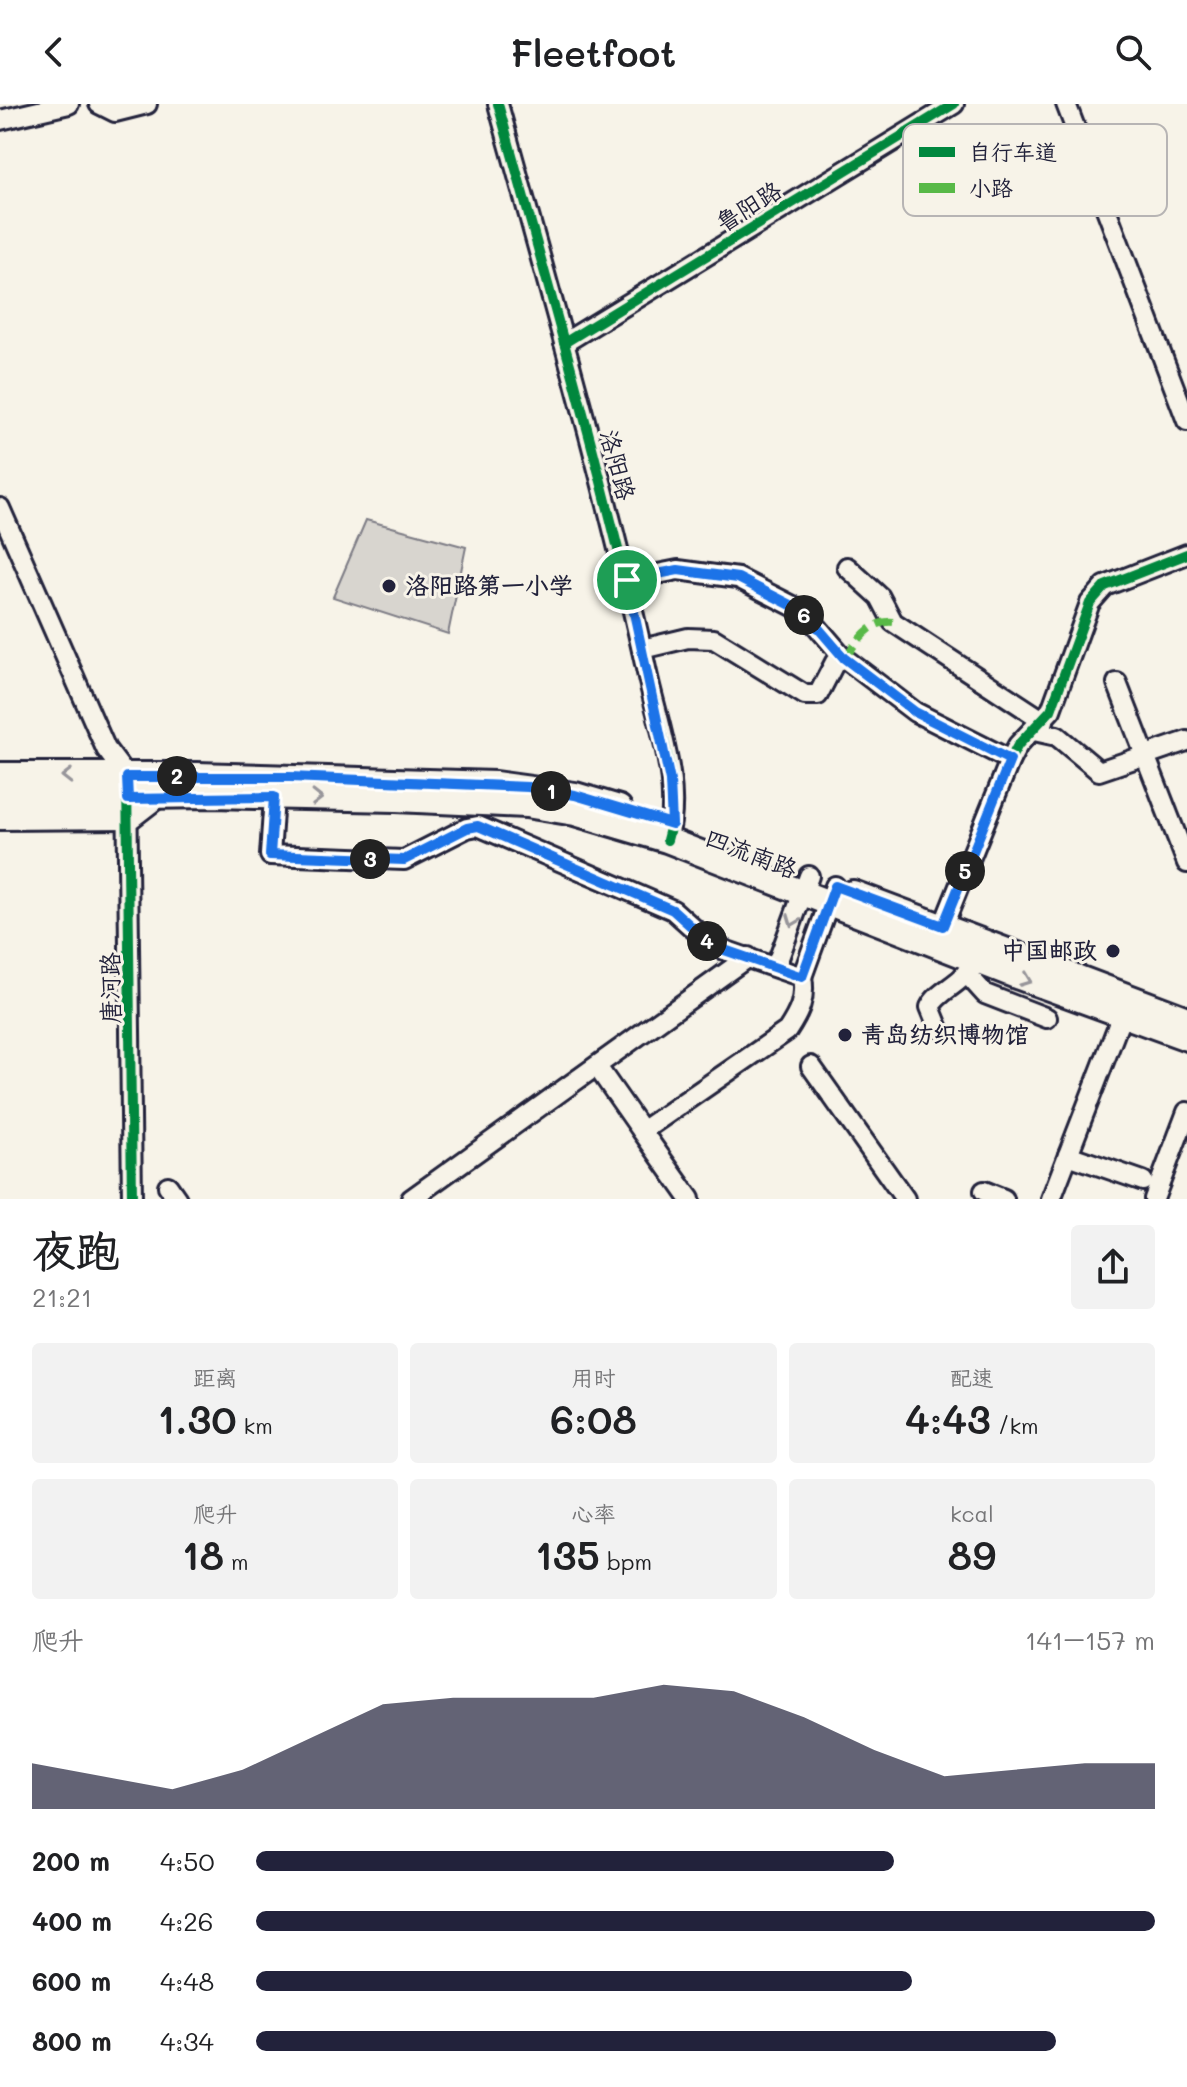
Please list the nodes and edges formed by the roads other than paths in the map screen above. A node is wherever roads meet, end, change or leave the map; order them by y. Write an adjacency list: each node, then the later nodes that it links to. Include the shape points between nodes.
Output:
1 (69, 104): 7 (street)
2 (99, 104): 6 (street, via 115,112)
3 (498, 104): 12 (street, 洛阳路)
4 (954, 104): 8 (street, 鲁阳路)
5 (1066, 104): 9 (street)
6 (137, 105)
7 (0, 120)
8 (921, 124)
9 (1074, 124)
10 (903, 135): 12 (street, 鲁阳路)
11 (1109, 216): 13 (street)
12 (564, 343): 17 (street, 洛阳路)
13 (1187, 421)
14 (0, 508): 26 (street)
15 (1187, 554): 21 (street, via 1105,586 1090,603)
16 (847, 567): 21 (street, via 876,591 893,622)
17 (627, 580): 18 (street, 洛阳路); 19 (street, via 678,570 738,578 793,606)
18 (642, 649): 19 (street, via 688,638 714,639 805,695 818,695 835,662); 29 (street, 洛阳路, via 670,781)
19 (844, 658): 24 (street, via 915,712)
20 (1117, 683): 23 (street)
21 (1039, 726): 23 (street, via 1099,771); 24 (street)
22 (1187, 741): 23 (street)
23 (1146, 756): 30 (street)
24 (1010, 760): 33 (street)
25 (2, 780): 26 (main road, 四流南路)
26 (128, 797): 27 (main road, 四流南路); 28 (main road, 四流南路); 29 (main road, 四流南路, via 259,776 528,787 575,795); 50 (street, 唐河路)
27 (274, 797): 29 (main road, 四流南路, one-way to 29, via 526,805); 34 (street, via 270,855 404,860 478,826 673,910 713,946)
28 (0, 817)
29 (669, 832): 31 (main road, 四流南路)
30 (1187, 863)
31 (807, 884): 32 (main road, 四流南路); 35 (street, one-way to 35)
32 (832, 893): 33 (main road, 四流南路); 36 (main road, 四流南路); 37 (street)
33 (943, 926): 40 (main road, 四流南路)
34 (748, 957): 35 (street); 44 (street)
35 (776, 966): 37 (street)
36 (970, 966): 38 (main road, 四流南路, one-way to 38); 39 (street, via 985,994); 41 (street, via 930,1007)
37 (802, 977): 46 (street, via 800,1013 787,1031)
38 (1122, 1015): 42 (main road, 四流南路); 47 (street)
39 (1047, 1018)
40 (1187, 1019)
41 (939, 1029)
42 (1187, 1038)
43 (811, 1066): 53 (street)
44 (598, 1068): 46 (street); 51 (street)
45 (1187, 1112): 56 (street)
46 (642, 1131): 52 (street)
47 (1068, 1155): 48 (street); 55 (street)
48 (1143, 1181)
49 (984, 1191): 54 (street)
50 (132, 1199)
51 (411, 1199)
52 (690, 1199)
53 (905, 1199)
54 (1004, 1199)
55 (1051, 1199)
56 (1154, 1199)

